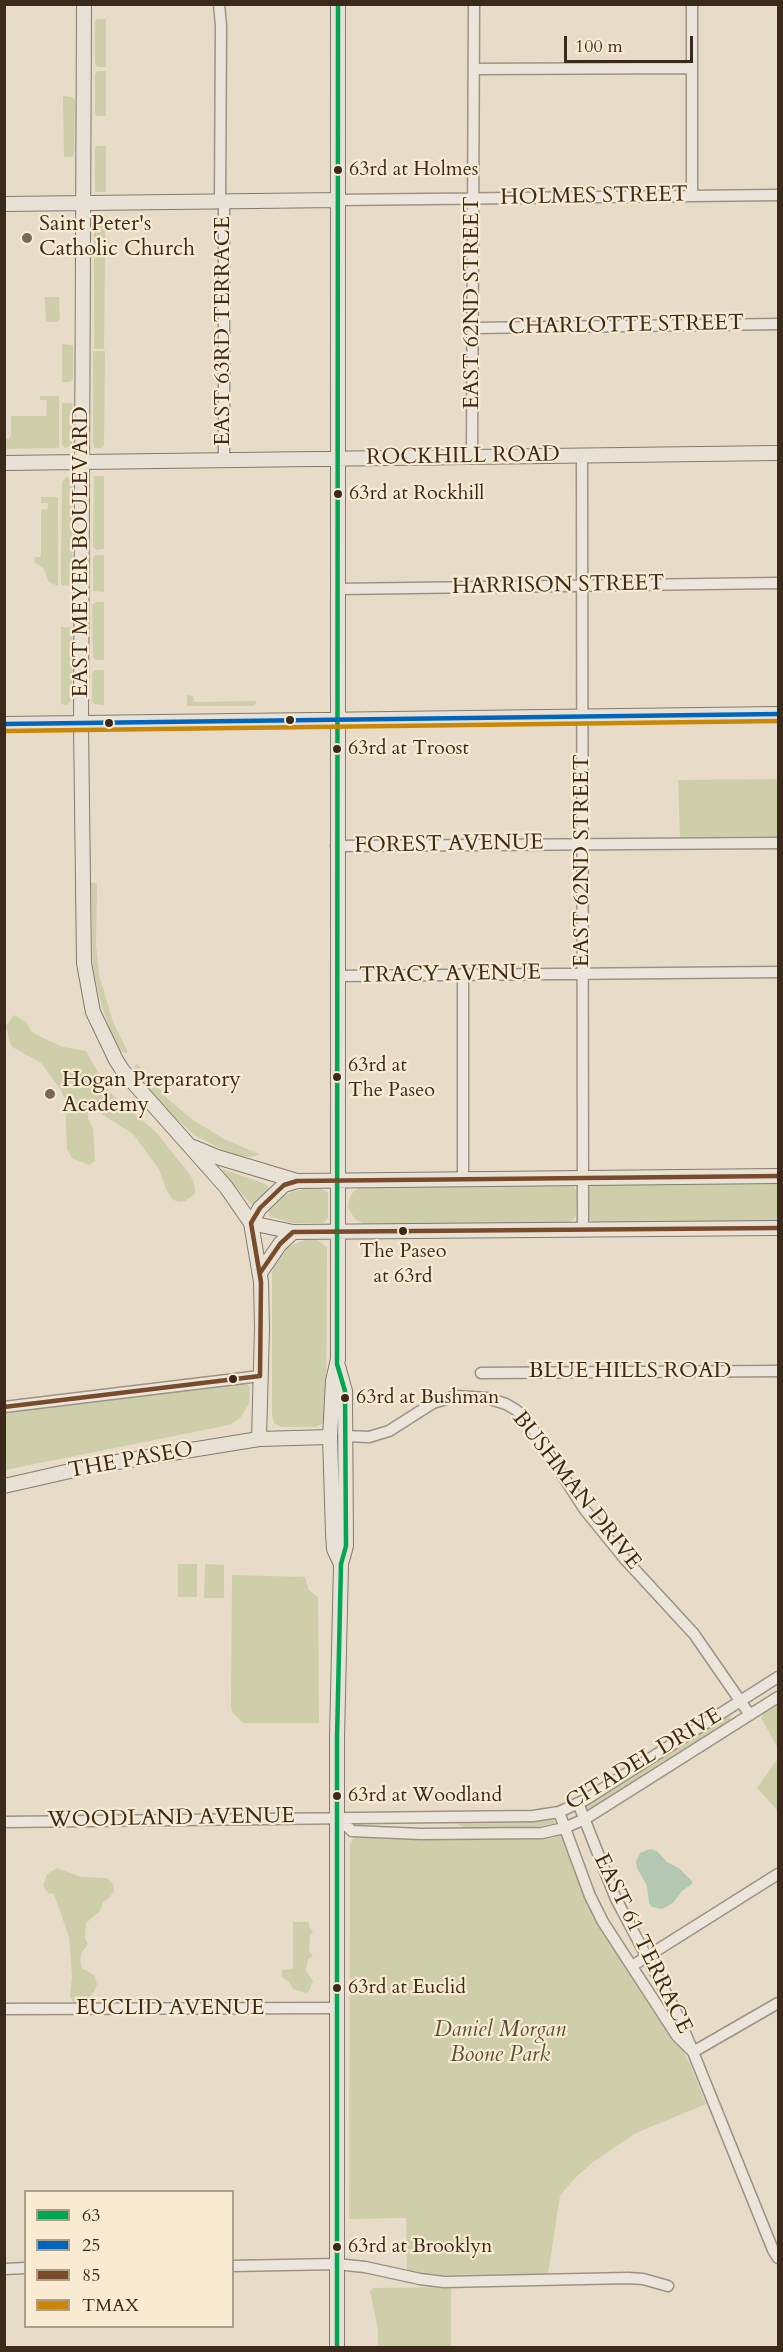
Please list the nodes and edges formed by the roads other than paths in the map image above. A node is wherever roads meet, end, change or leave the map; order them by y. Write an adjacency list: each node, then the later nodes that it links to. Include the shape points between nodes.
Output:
1 (84, 4): 14 (main road, EAST MEYER BOULEVARD)
2 (219, 4): 12 (street, EAST 63RD TERRACE)
3 (338, 4): 11 (main road)
4 (474, 4): 7 (street, EAST 62ND STREET)
5 (692, 4): 6 (street)
6 (692, 68): 7 (street); 9 (street)
7 (474, 69): 10 (street, EAST 62ND STREET)
8 (778, 195): 9 (street, HOLMES STREET)
9 (692, 196): 10 (street, HOLMES STREET)
10 (473, 199): 11 (street, HOLMES STREET); 16 (street, EAST 62ND STREET)
11 (338, 200): 12 (main road); 20 (main road)
12 (222, 202): 14 (main road); 21 (street, EAST 63RD TERRACE)
13 (4, 204): 14 (main road)
14 (84, 204): 22 (main road, EAST MEYER BOULEVARD)
15 (778, 324): 16 (street, CHARLOTTE STREET)
16 (473, 328): 19 (street, EAST 62ND STREET)
17 (778, 453): 18 (main road, ROCKHILL ROAD)
18 (582, 456): 19 (main road, ROCKHILL ROAD); 25 (street, EAST 62ND STREET)
19 (472, 457): 20 (main road, ROCKHILL ROAD)
20 (338, 458): 21 (main road, ROCKHILL ROAD); 26 (main road)
21 (224, 459): 22 (main road, ROCKHILL ROAD)
22 (83, 461): 23 (main road, ROCKHILL ROAD); 31 (main road, EAST MEYER BOULEVARD)
23 (4, 462)
24 (778, 583): 25 (street, HARRISON STREET)
25 (582, 585): 26 (street, HARRISON STREET); 28 (street, EAST 62ND STREET)
26 (337, 589): 29 (main road)
27 (778, 714): 28 (main road)
28 (582, 716): 29 (main road); 32 (street, EAST 62ND STREET)
29 (336, 720): 31 (main road); 34 (main road)
30 (4, 723): 31 (main road)
31 (81, 723): 39 (main road, EAST MEYER BOULEVARD, via 82,942 87,989 93,1012 123,1071)
32 (583, 843): 33 (street, FOREST AVENUE); 34 (street, FOREST AVENUE); 36 (street, EAST 62ND STREET)
33 (778, 843)
34 (336, 846): 38 (main road)
35 (778, 972): 36 (street, TRACY AVENUE)
36 (583, 973): 37 (street, TRACY AVENUE); 42 (street, EAST 62ND STREET)
37 (463, 974): 38 (street, TRACY AVENUE); 41 (street)
38 (337, 976): 43 (main road)
39 (189, 1146): 44 (main road); 45 (main road, EAST MEYER BOULEVARD)
40 (778, 1176): 42 (main road)
41 (463, 1178): 42 (main road); 43 (main road)
42 (584, 1178): 47 (street, EAST 62ND STREET)
43 (337, 1180): 44 (main road); 49 (main road)
44 (297, 1181): 45 (main road, via 284,1185 260,1208)
45 (251, 1223): 48 (main road); 50 (main road, EAST MEYER BOULEVARD)
46 (778, 1228): 47 (main road)
47 (583, 1231): 49 (main road)
48 (293, 1232): 49 (main road); 50 (main road)
49 (337, 1232): 51 (main road)
50 (260, 1273): 54 (main road, EAST MEYER BOULEVARD)
51 (337, 1364): 55 (main road); 57 (main road, via 345,1391)
52 (778, 1371): 53 (street, BLUE HILLS ROAD)
53 (481, 1373)
54 (260, 1376): 56 (street); 59 (main road, EAST MEYER BOULEVARD)
55 (333, 1381): 57 (main road, via 338,1423); 58 (main road)
56 (4, 1407)
57 (345, 1436): 61 (main road); 65 (street, BUSHMAN DRIVE, via 369,1437 389,1431 433,1403 456,1396 487,1398 516,1410 526,1419 592,1519 694,1634)
58 (330, 1437): 59 (main road); 61 (main road, via 337,1443); 62 (main road, via 334,1549)
59 (259, 1439): 60 (main road, THE PASEO)
60 (4, 1486)
61 (346, 1497): 62 (main road, via 346,1546)
62 (341, 1564): 69 (main road)
63 (778, 1677): 65 (street, CITADEL DRIVE)
64 (778, 1697): 66 (street, CITADEL DRIVE)
65 (740, 1701): 66 (street, BUSHMAN DRIVE); 67 (street, CITADEL DRIVE)
66 (750, 1716): 70 (street, CITADEL DRIVE)
67 (578, 1803): 68 (street, CITADEL DRIVE); 70 (street, EAST 61 TERRACE)
68 (559, 1812): 69 (street, CITADEL DRIVE, via 533,1816); 72 (street)
69 (337, 1817): 71 (street, WOODLAND AVENUE); 72 (street, CITADEL DRIVE, via 352,1831 542,1833); 77 (main road)
70 (585, 1819): 72 (street, CITADEL DRIVE); 74 (street, EAST 61 TERRACE, via 616,1899)
71 (4, 1822)
72 (564, 1828): 75 (street, via 603,1922)
73 (778, 1874): 74 (street)
74 (647, 1957): 75 (street); 79 (street, EAST 61 TERRACE)
75 (632, 1966): 79 (street, via 677,2036)
76 (778, 2003): 79 (street)
77 (336, 2008): 78 (street, EUCLID AVENUE); 81 (main road)
78 (4, 2009)
79 (693, 2052): 80 (street, EAST 61 TERRACE)
80 (778, 2257)
81 (336, 2264): 82 (street); 85 (street, via 444,2282 628,2278); 86 (main road)
82 (234, 2266)
83 (24, 2268): 84 (street)
84 (4, 2269)
85 (668, 2286)
86 (337, 2348)

